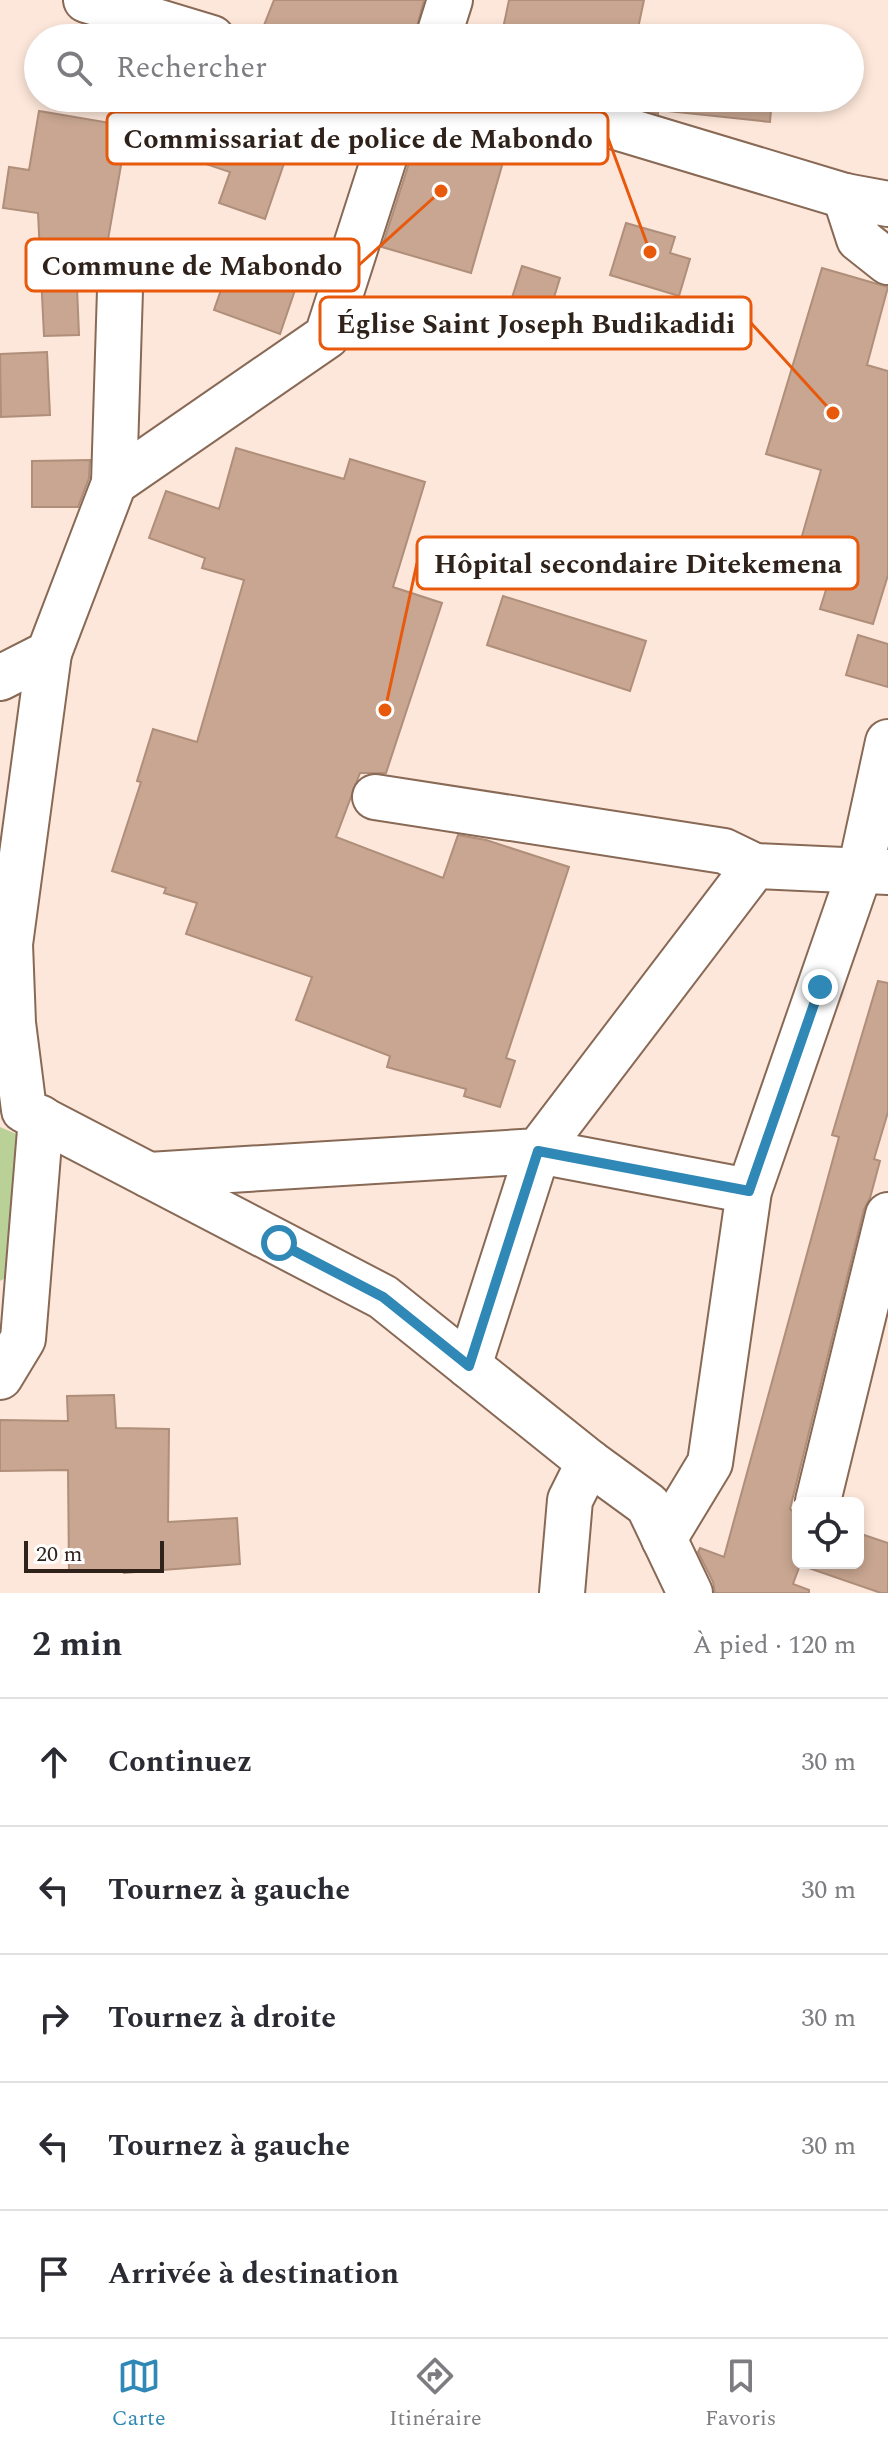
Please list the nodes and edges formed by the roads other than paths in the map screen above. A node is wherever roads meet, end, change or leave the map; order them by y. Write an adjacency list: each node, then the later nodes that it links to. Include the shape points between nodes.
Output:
1 (86, 0): 3 (street)
2 (450, 0): 4 (street)
3 (166, 24)
4 (442, 24)
5 (400, 112): 11 (street, via 327,336)
6 (566, 112): 7 (street)
7 (845, 196): 8 (street); 9 (street, via 859,239)
8 (888, 204)
9 (888, 262)
10 (120, 290): 11 (street)
11 (114, 483): 12 (street)
12 (49, 653): 13 (street); 18 (street, via 10,944)
13 (0, 678)
14 (888, 742): 17 (street)
15 (375, 797): 16 (street, via 724,851)
16 (755, 866): 17 (street); 19 (street)
17 (874, 871): 21 (street)
18 (22, 1110): 20 (street); 24 (street, via 23,1339)
19 (538, 1151): 20 (street); 21 (street); 23 (street)
20 (149, 1175): 23 (street, via 383,1297)
21 (749, 1191): 27 (street, via 710,1463)
22 (888, 1215): 26 (street)
23 (469, 1366): 25 (street)
24 (0, 1377)
25 (589, 1462): 27 (street, via 648,1505); 28 (street, via 570,1500)
26 (819, 1497)
27 (664, 1539): 29 (street)
28 (562, 1593)
29 (690, 1593)

